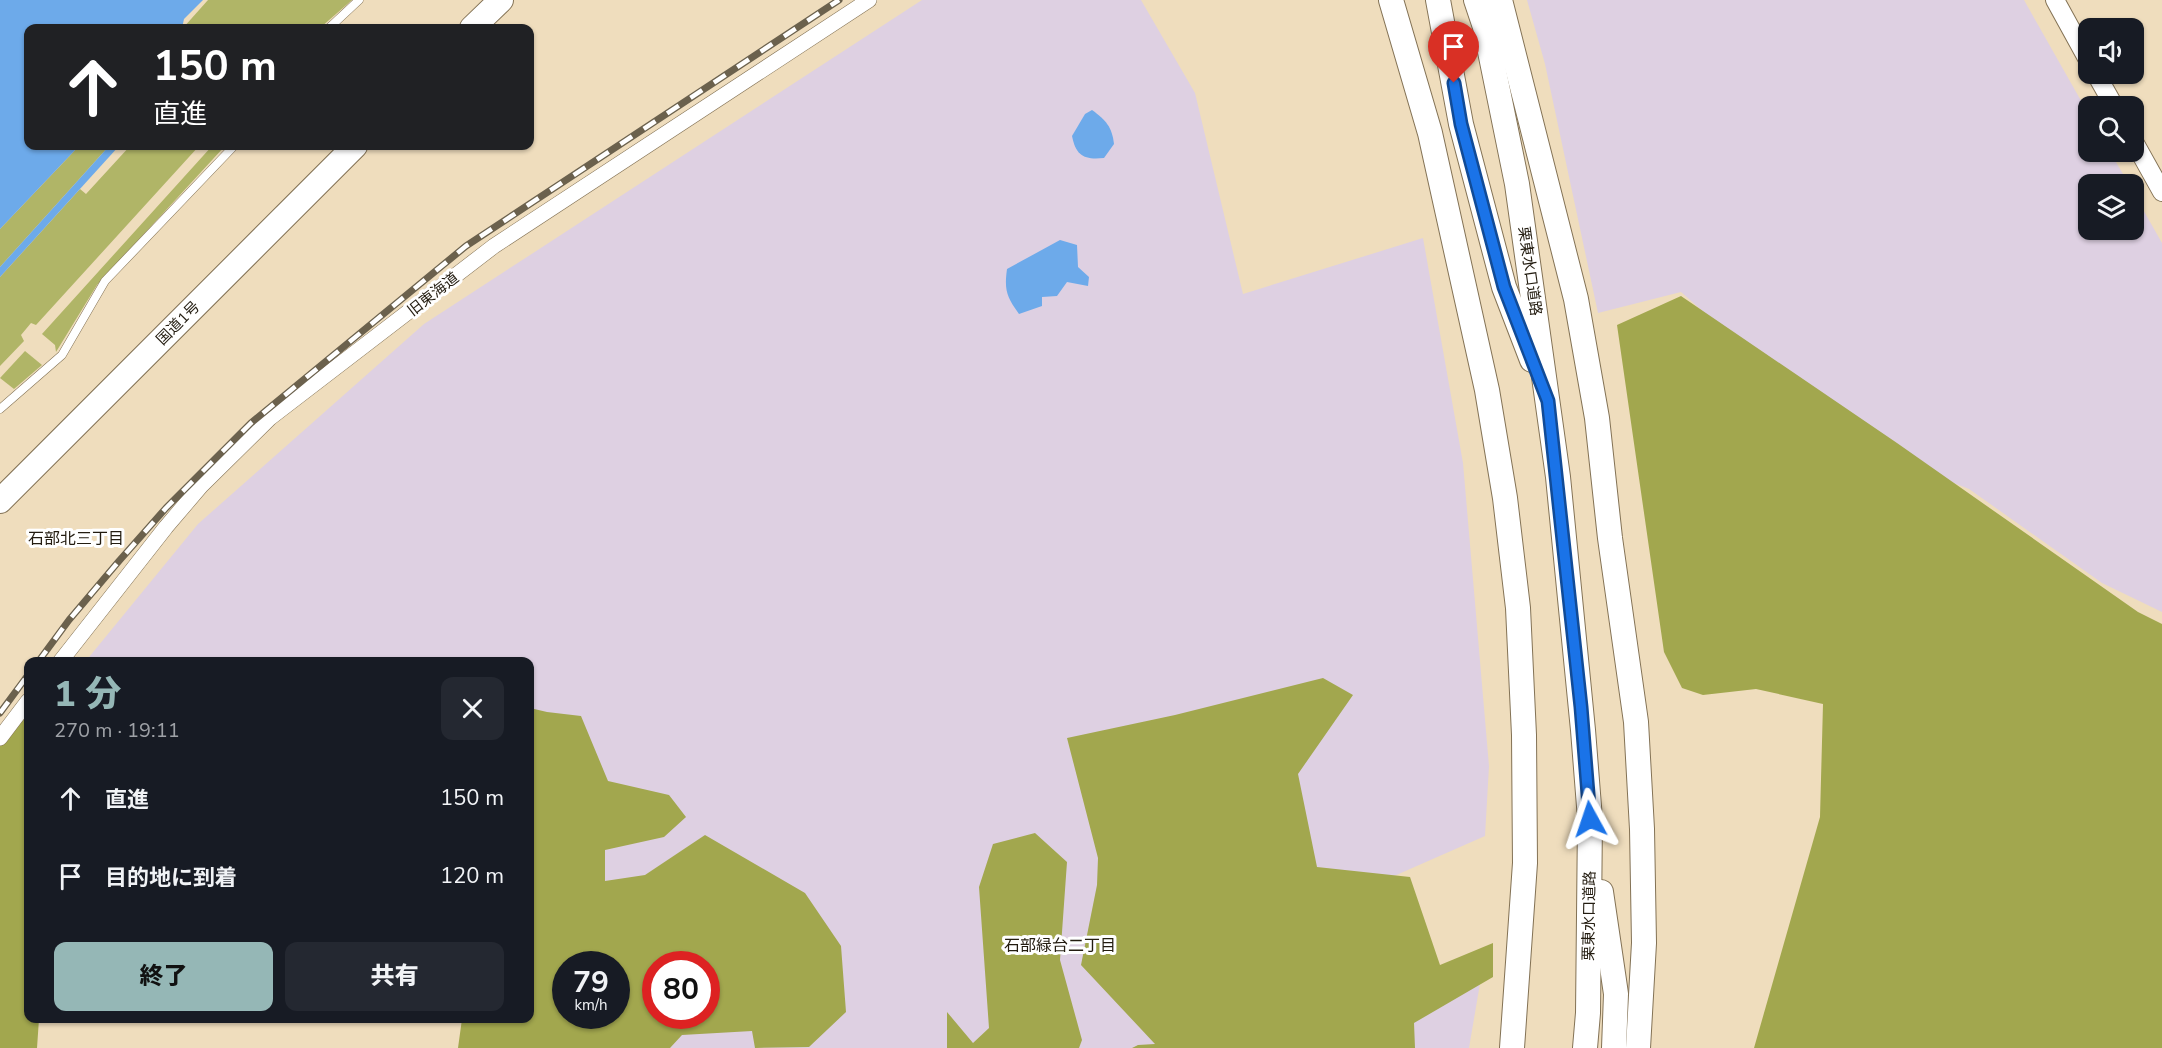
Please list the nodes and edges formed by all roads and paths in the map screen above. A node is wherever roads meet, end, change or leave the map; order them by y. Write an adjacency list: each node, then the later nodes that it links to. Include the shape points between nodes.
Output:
1 (359, 0): 9 (lane)
2 (501, 0): 10 (highway)
3 (869, 0): 19 (street, 旧東海道, via 494,246 270,418 201,486)
4 (1391, 0): 23 (highway, via 1433,144 1487,390 1508,520 1518,608 1525,863)
5 (1478, 0): 16 (highway, 栗東水口道路, via 1517,184)
6 (1500, 0): 27 (highway, via 1576,299 1597,418 1636,722 1644,943)
7 (2055, 0): 11 (street)
8 (1441, 11): 16 (highway, via 1461,124 1504,287)
9 (333, 24)
10 (476, 24)
11 (2078, 42)
12 (230, 150): 17 (lane, via 105,281 62,355)
13 (351, 150): 18 (highway, 国道1号)
14 (2144, 160): 15 (street)
15 (2162, 192)
16 (1548, 401): 22 (highway, 栗東水口道路)
17 (0, 409)
18 (0, 501)
19 (64, 657)
20 (24, 706): 21 (street)
21 (0, 738)
22 (1590, 819): 24 (highway); 25 (highway, 栗東水口道路); 26 (highway, via 1616,994)
23 (1512, 1048)
24 (1569, 1048)
25 (1585, 1048)
26 (1614, 1048)
27 (1638, 1048)

